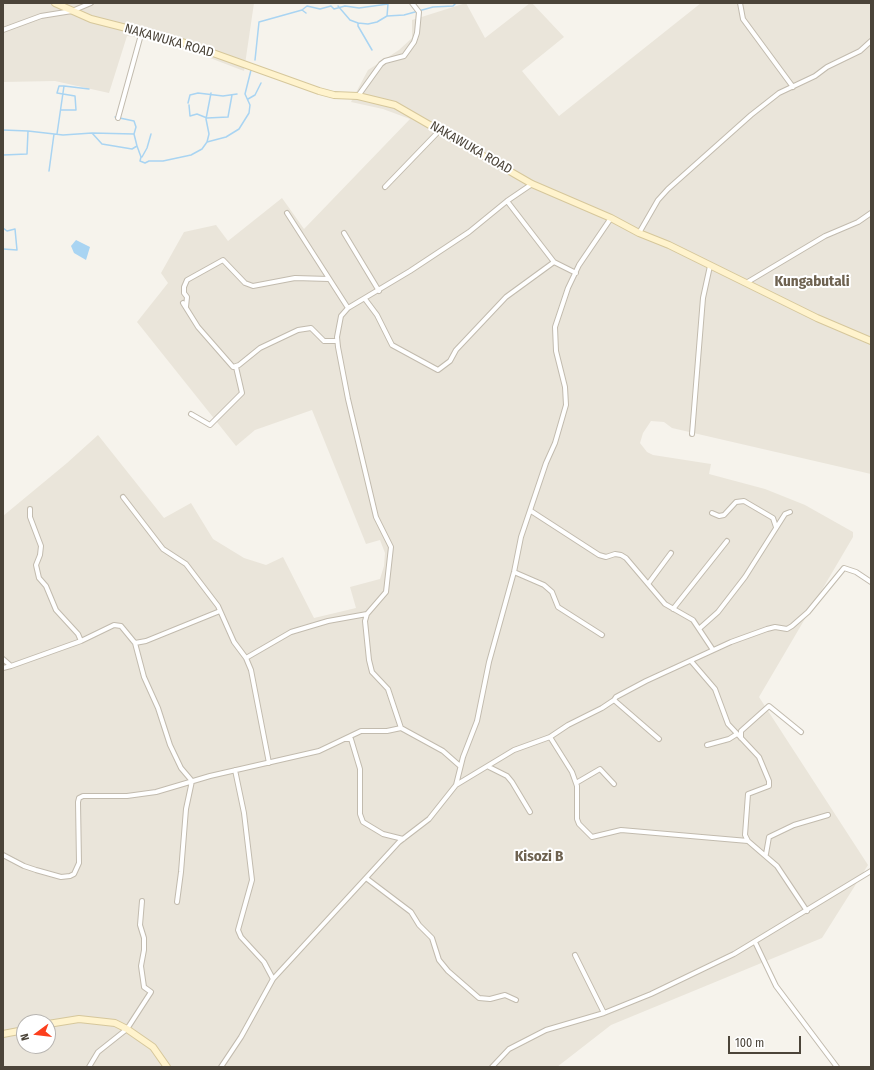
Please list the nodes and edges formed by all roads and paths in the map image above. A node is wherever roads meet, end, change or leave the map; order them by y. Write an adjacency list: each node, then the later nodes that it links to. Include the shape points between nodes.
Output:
1 (55, 3): 5 (main road, NAKAWUKA ROAD)
2 (91, 3): 5 (street)
3 (412, 3): 10 (street, via 419,12 414,42 404,56 385,61)
4 (740, 3): 9 (street, via 743,19)
5 (72, 11): 6 (street, via 41,16); 7 (main road, NAKAWUKA ROAD, via 110,25)
6 (3, 30)
7 (142, 31): 10 (main road, NAKAWUKA ROAD, via 191,45 318,91); 11 (street)
8 (871, 41): 9 (street, via 860,51)
9 (793, 88): 20 (street, via 769,100 686,171 658,200)
10 (358, 96): 12 (main road, NAKAWUKA ROAD, via 395,105)
11 (118, 118)
12 (440, 130): 13 (main road, NAKAWUKA ROAD); 14 (street)
13 (532, 184): 15 (street); 18 (main road, NAKAWUKA ROAD)
14 (385, 187)
15 (507, 201): 21 (street); 26 (street, via 469,232)
16 (287, 213): 24 (street)
17 (871, 213): 25 (street, via 858,222 825,236)
18 (611, 218): 20 (main road, NAKAWUKA ROAD); 23 (street)
19 (344, 233): 26 (street)
20 (639, 233): 22 (main road, NAKAWUKA ROAD)
21 (554, 262): 23 (street); 27 (street, via 506,297 456,350 450,361 438,370 392,345 377,315)
22 (710, 266): 25 (main road, NAKAWUKA ROAD); 33 (street, via 702,304)
23 (576, 273): 36 (street, via 568,288 556,327 556,351 565,387 566,405)
24 (329, 279): 28 (street); 31 (street, via 295,278 253,286 245,283 223,260 187,280 184,286 187,297 184,305 198,327 230,364)
25 (746, 283): 30 (main road, NAKAWUKA ROAD)
26 (379, 291): 27 (street)
27 (365, 299): 28 (street)
28 (348, 308): 29 (street, via 342,316)
29 (337, 341): 31 (street, via 324,341 311,328 298,330 260,348); 47 (street, via 376,517 391,547 386,592)
30 (871, 341)
31 (236, 367): 32 (street, via 242,393 210,425)
32 (191, 414)
33 (692, 434)
34 (123, 497): 46 (street, via 163,549 192,570)
35 (30, 509): 50 (street, via 30,517 41,546 36,565 39,578 46,586 56,610 78,634)
36 (530, 511): 42 (street, via 521,537); 44 (street, via 600,555 621,555)
37 (790, 512): 39 (street, via 785,514)
38 (712, 513): 39 (street, via 724,515 736,502 744,500 772,518)
39 (776, 528): 48 (street, via 746,577 718,612)
40 (727, 541): 45 (street)
41 (671, 553): 44 (street)
42 (514, 572): 49 (street, via 544,585 552,592 558,607); 68 (street, via 489,662 477,720)
43 (871, 582): 52 (street, via 844,568 808,612 792,626 787,629 767,629)
44 (648, 584): 45 (street, via 665,604)
45 (673, 609): 48 (street, via 693,620)
46 (220, 611): 51 (street, via 146,641); 53 (street, via 234,642)
47 (367, 614): 53 (street, via 328,620 291,632); 59 (street, via 365,620 370,668 388,689)
48 (700, 628): 52 (street)
49 (602, 635)
50 (81, 641): 51 (street, via 117,625); 56 (street)
51 (135, 643): 73 (street, via 144,677 158,708 170,745)
52 (714, 650): 55 (street)
53 (246, 658): 67 (street, via 256,692)
54 (3, 659): 56 (street)
55 (691, 661): 58 (street, via 646,681); 61 (street, via 715,689 725,719)
56 (11, 666): 57 (street)
57 (3, 668)
58 (614, 700): 62 (street, via 568,724); 65 (street)
59 (401, 728): 63 (street, via 361,731); 68 (street, via 443,751)
60 (801, 732): 64 (street, via 769,706 742,731)
61 (737, 734): 64 (street); 66 (street)
62 (550, 737): 69 (street, via 514,750); 74 (street)
63 (343, 738): 67 (street, via 319,751); 79 (street, via 351,739 360,769 360,814 363,822 383,834)
64 (741, 738): 80 (street, via 759,757 769,781 769,786 748,794 745,835)
65 (659, 739)
66 (707, 745)
67 (269, 762): 70 (street)
68 (460, 766): 71 (street)
69 (489, 767): 72 (street); 77 (street, via 507,776)
70 (235, 770): 73 (street); 90 (street, via 244,813 252,880 238,930 241,937 264,962)
71 (459, 773): 72 (street); 76 (street)
72 (469, 779): 76 (street)
73 (192, 781): 82 (street, via 156,792 127,796 89,795 79,798 79,863 74,874 70,876 30,868); 86 (street, via 185,815)
74 (576, 783): 75 (street, via 600,769); 80 (street, via 577,819 592,837 621,830)
75 (614, 784)
76 (456, 785): 79 (street, via 429,819)
77 (530, 812)
78 (828, 815): 81 (street, via 794,825 769,837)
79 (403, 839): 84 (street)
80 (748, 841): 81 (street)
81 (766, 854): 87 (street, via 777,866)
82 (3, 855)
83 (871, 870): 87 (street)
84 (366, 878): 90 (street); 91 (street, via 411,912 432,938 439,960 479,998 490,999 504,995)
85 (142, 901): 94 (street, via 140,925 144,950 141,966 144,987 151,992)
86 (177, 902)
87 (806, 911): 88 (street)
88 (755, 942): 92 (street, via 673,984); 101 (street, via 776,986)
89 (574, 955): 92 (street)
90 (273, 979): 99 (street)
91 (516, 1000)
92 (604, 1013): 100 (street, via 546,1030 508,1049)
93 (56, 1023): 94 (main road, via 90,1019 115,1023)
94 (127, 1029): 97 (street, via 98,1052); 98 (main road, via 153,1047)
95 (16, 1032): 96 (main road)
96 (3, 1034)
97 (89, 1067)
98 (167, 1067)
99 (221, 1067)
100 (492, 1067)
101 (837, 1067)

